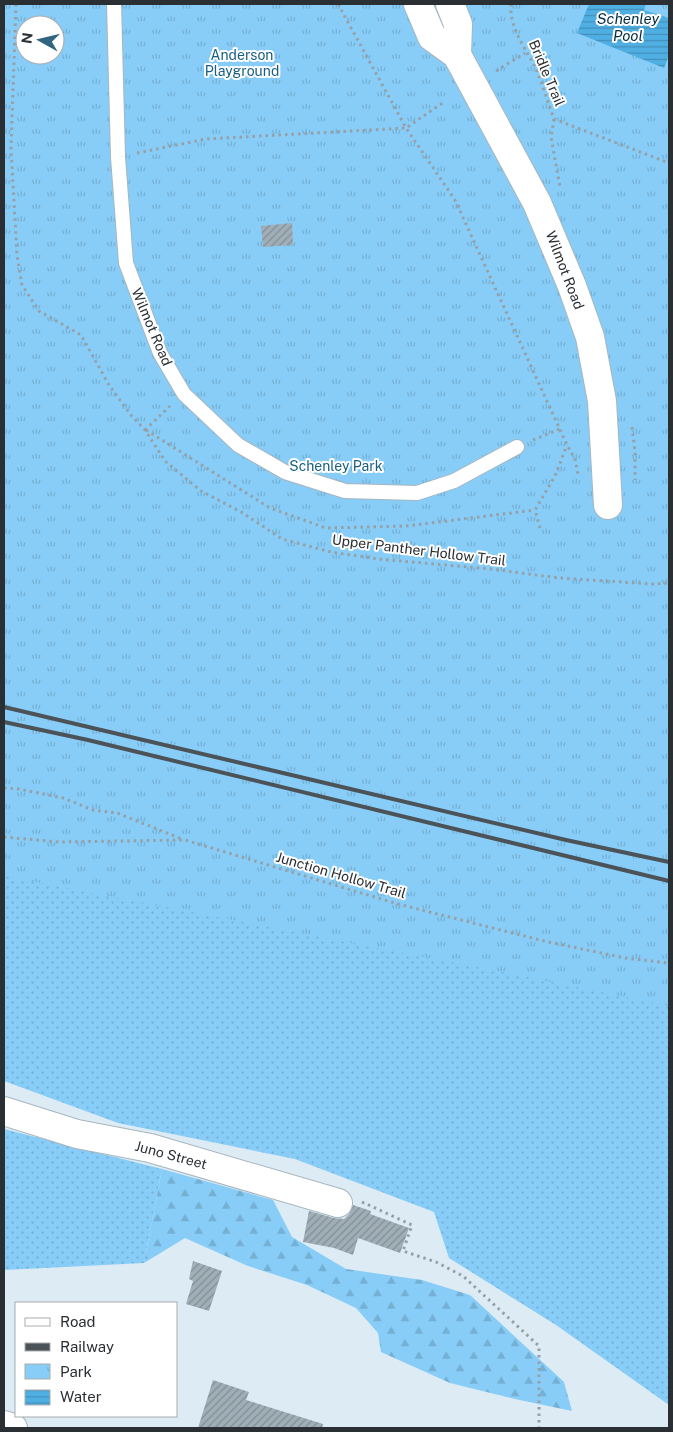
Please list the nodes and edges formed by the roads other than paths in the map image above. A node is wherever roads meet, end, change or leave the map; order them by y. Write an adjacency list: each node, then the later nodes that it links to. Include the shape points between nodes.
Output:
1 (114, 4): 7 (lane, Wilmot Road, via 118,157 126,263 160,353 184,394 238,445 285,472 345,491 417,493 454,481)
2 (405, 4): 5 (main road, Wilmot Road)
3 (418, 4): 5 (main road)
4 (455, 11): 6 (main road)
5 (432, 37): 6 (main road, Wilmot Road)
6 (457, 55): 8 (main road, Wilmot Road, via 537,203 590,337 602,401)
7 (516, 447)
8 (608, 505)
9 (4, 1111): 10 (main road, Juno Street, via 78,1134 150,1148)
10 (338, 1203)
11 (4, 1425): 12 (main road)
12 (13, 1428)

